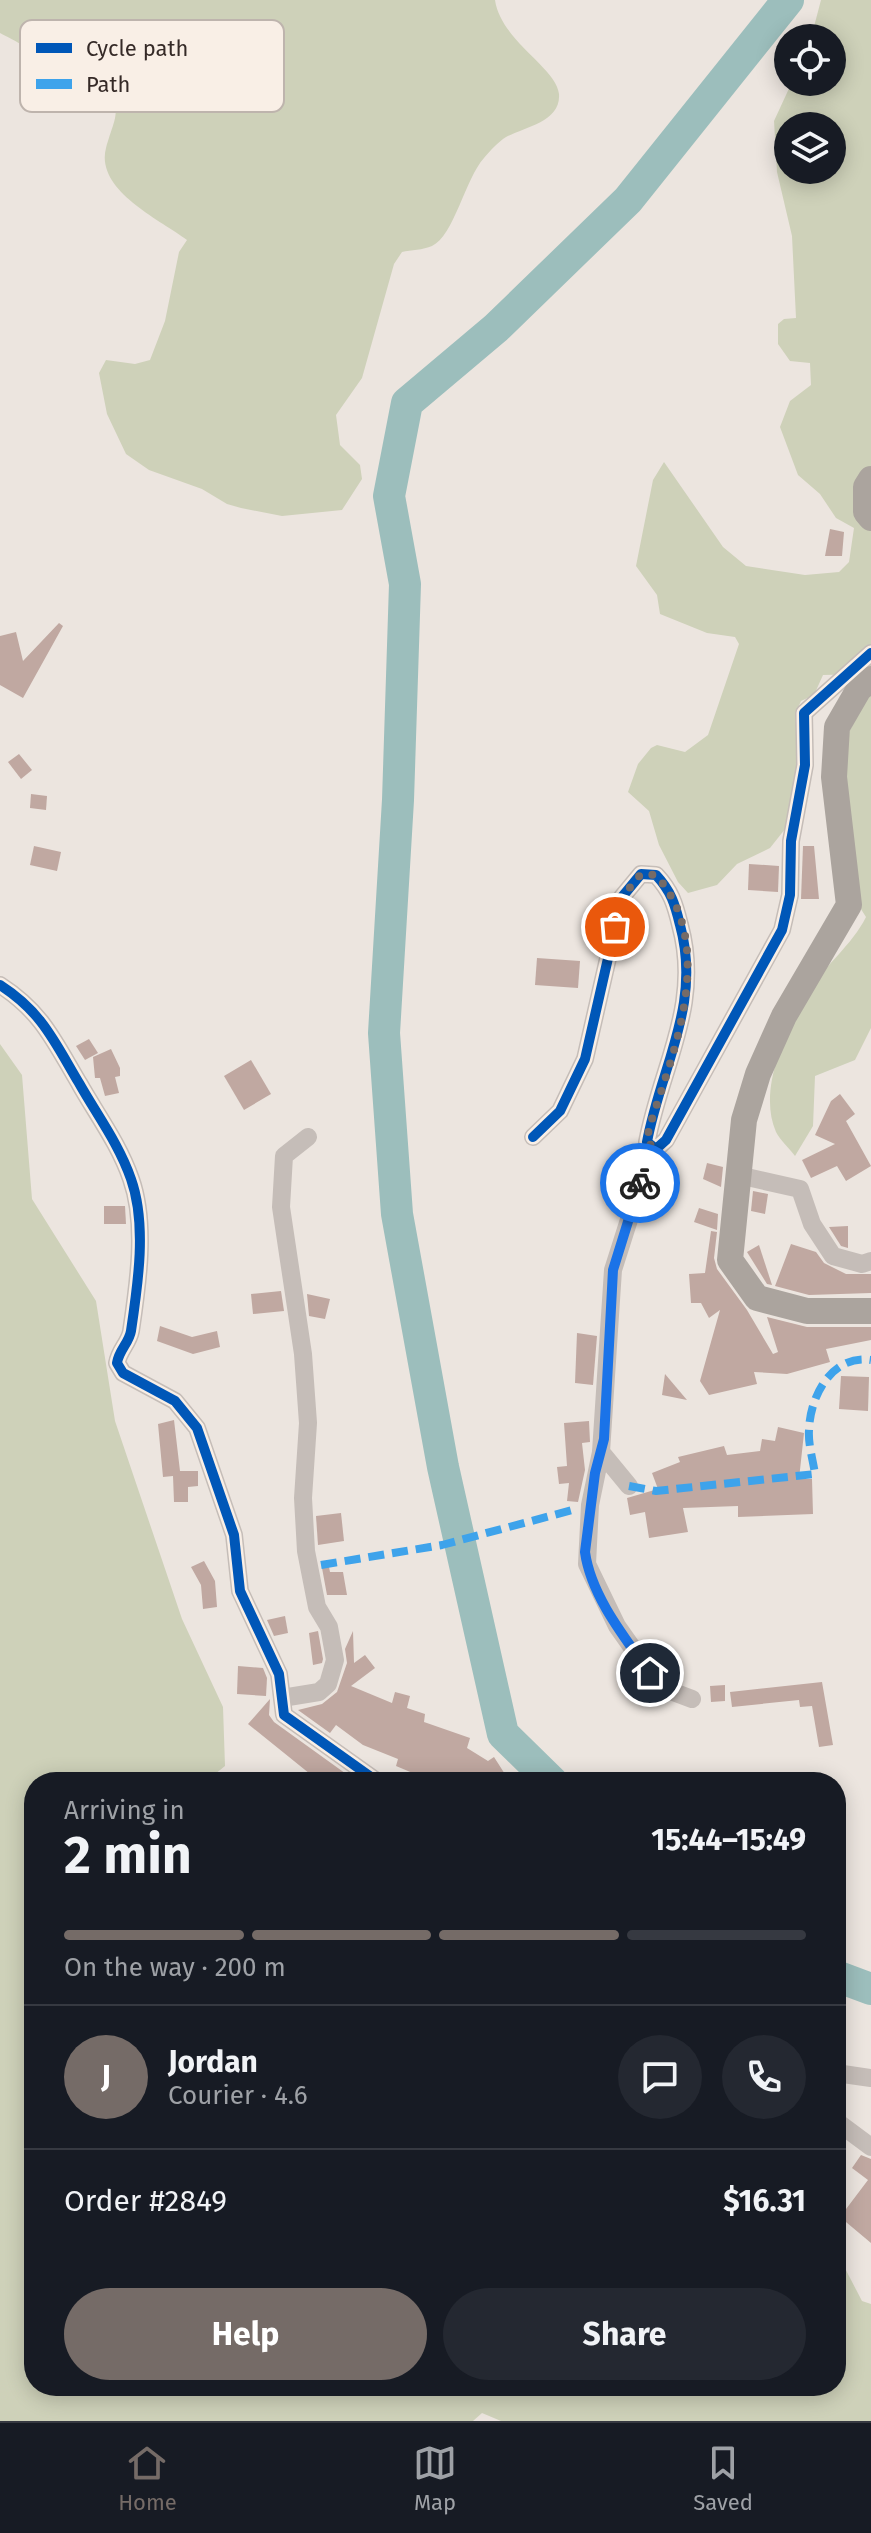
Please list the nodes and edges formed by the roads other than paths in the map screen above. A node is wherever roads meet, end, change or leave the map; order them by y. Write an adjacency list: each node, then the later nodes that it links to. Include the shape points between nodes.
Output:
1 (871, 479): 2 (highway, via 866,487)
2 (871, 518)
3 (871, 653): 8 (street, via 804,713 804,778 782,930 666,1140)
4 (871, 679): 9 (highway, via 859,689 837,727 834,777 849,905 764,1055 744,1120)
5 (0, 985): 14 (street, via 49,1028 132,1180 138,1260 131,1335 118,1352 117,1363 123,1373 175,1401 197,1428 234,1535 240,1591 279,1674)
6 (308, 1137): 14 (street, via 284,1156 281,1207 308,1423 306,1551 335,1660 328,1684 319,1692)
7 (533, 1137): 8 (street, via 560,1111 585,1059 622,897 641,874 656,875 672,893 686,945 688,994 647,1142)
8 (656, 1149): 12 (street, via 613,1270)
9 (738, 1175): 10 (street, via 800,1189 812,1224 833,1256 862,1264); 11 (highway, via 730,1260 757,1298 807,1311)
10 (871, 1261)
11 (871, 1311)
12 (601, 1452): 13 (street); 15 (street, via 590,1505 587,1564 617,1626 660,1687)
13 (629, 1486)
14 (282, 1698): 16 (street, via 284,1715)
15 (692, 1699)
16 (364, 1772)
17 (846, 2074): 18 (street)
18 (871, 2078)
19 (846, 2128): 20 (street)
20 (871, 2147)

